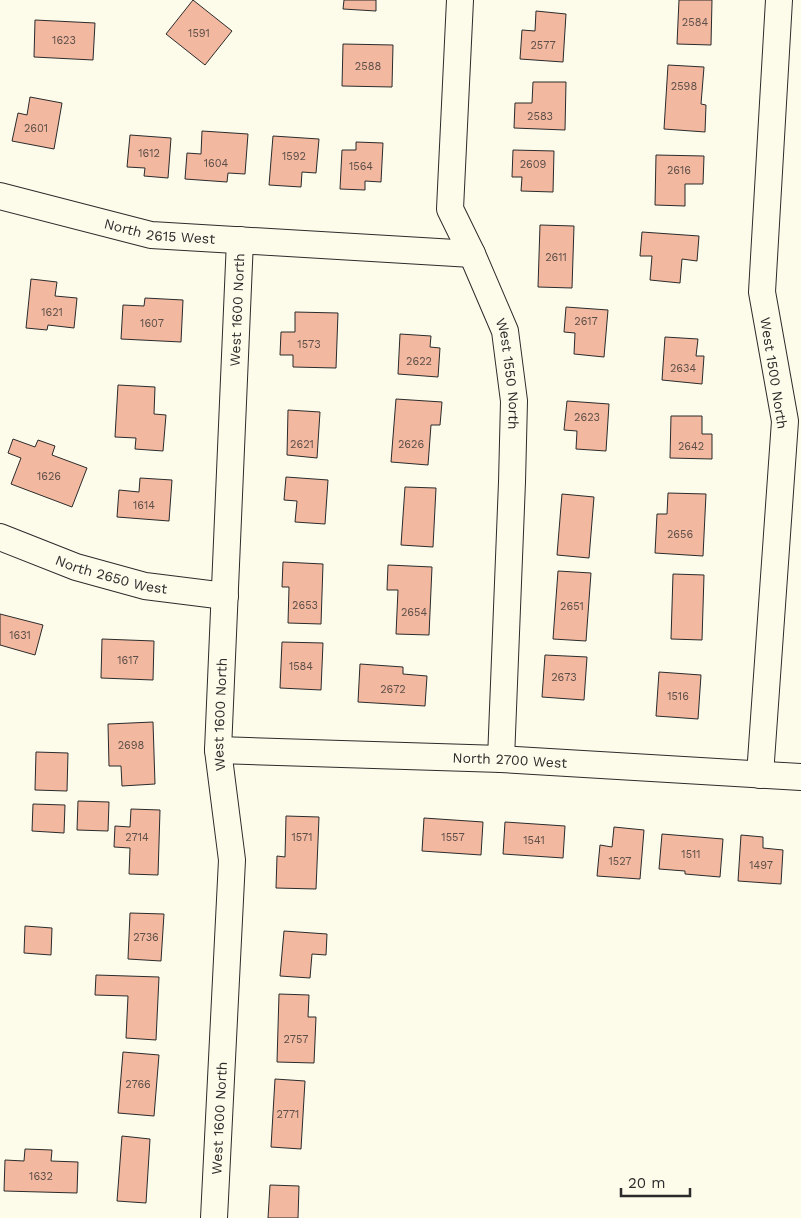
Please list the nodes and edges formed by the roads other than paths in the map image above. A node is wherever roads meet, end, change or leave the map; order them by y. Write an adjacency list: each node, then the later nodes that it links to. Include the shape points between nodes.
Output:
1 (460, 0): 5 (street, West 1550 North, via 450,209)
2 (779, 0): 10 (street, West 1500 North, via 762,292 785,421)
3 (0, 196): 4 (street, North 2615 West, via 151,235)
4 (240, 240): 5 (street, North 2615 West); 7 (street, West 1600 North)
5 (472, 254): 9 (street, West 1550 North, via 505,332 514,401)
6 (0, 537): 7 (street, North 2650 West, via 76,567 145,586)
7 (225, 596): 8 (street, West 1600 North)
8 (218, 750): 9 (street, North 2700 West); 12 (street, West 1600 North, via 232,860)
9 (501, 760): 10 (street, North 2700 West)
10 (760, 775): 11 (street, North 2700 West)
11 (801, 777)
12 (214, 1218)

